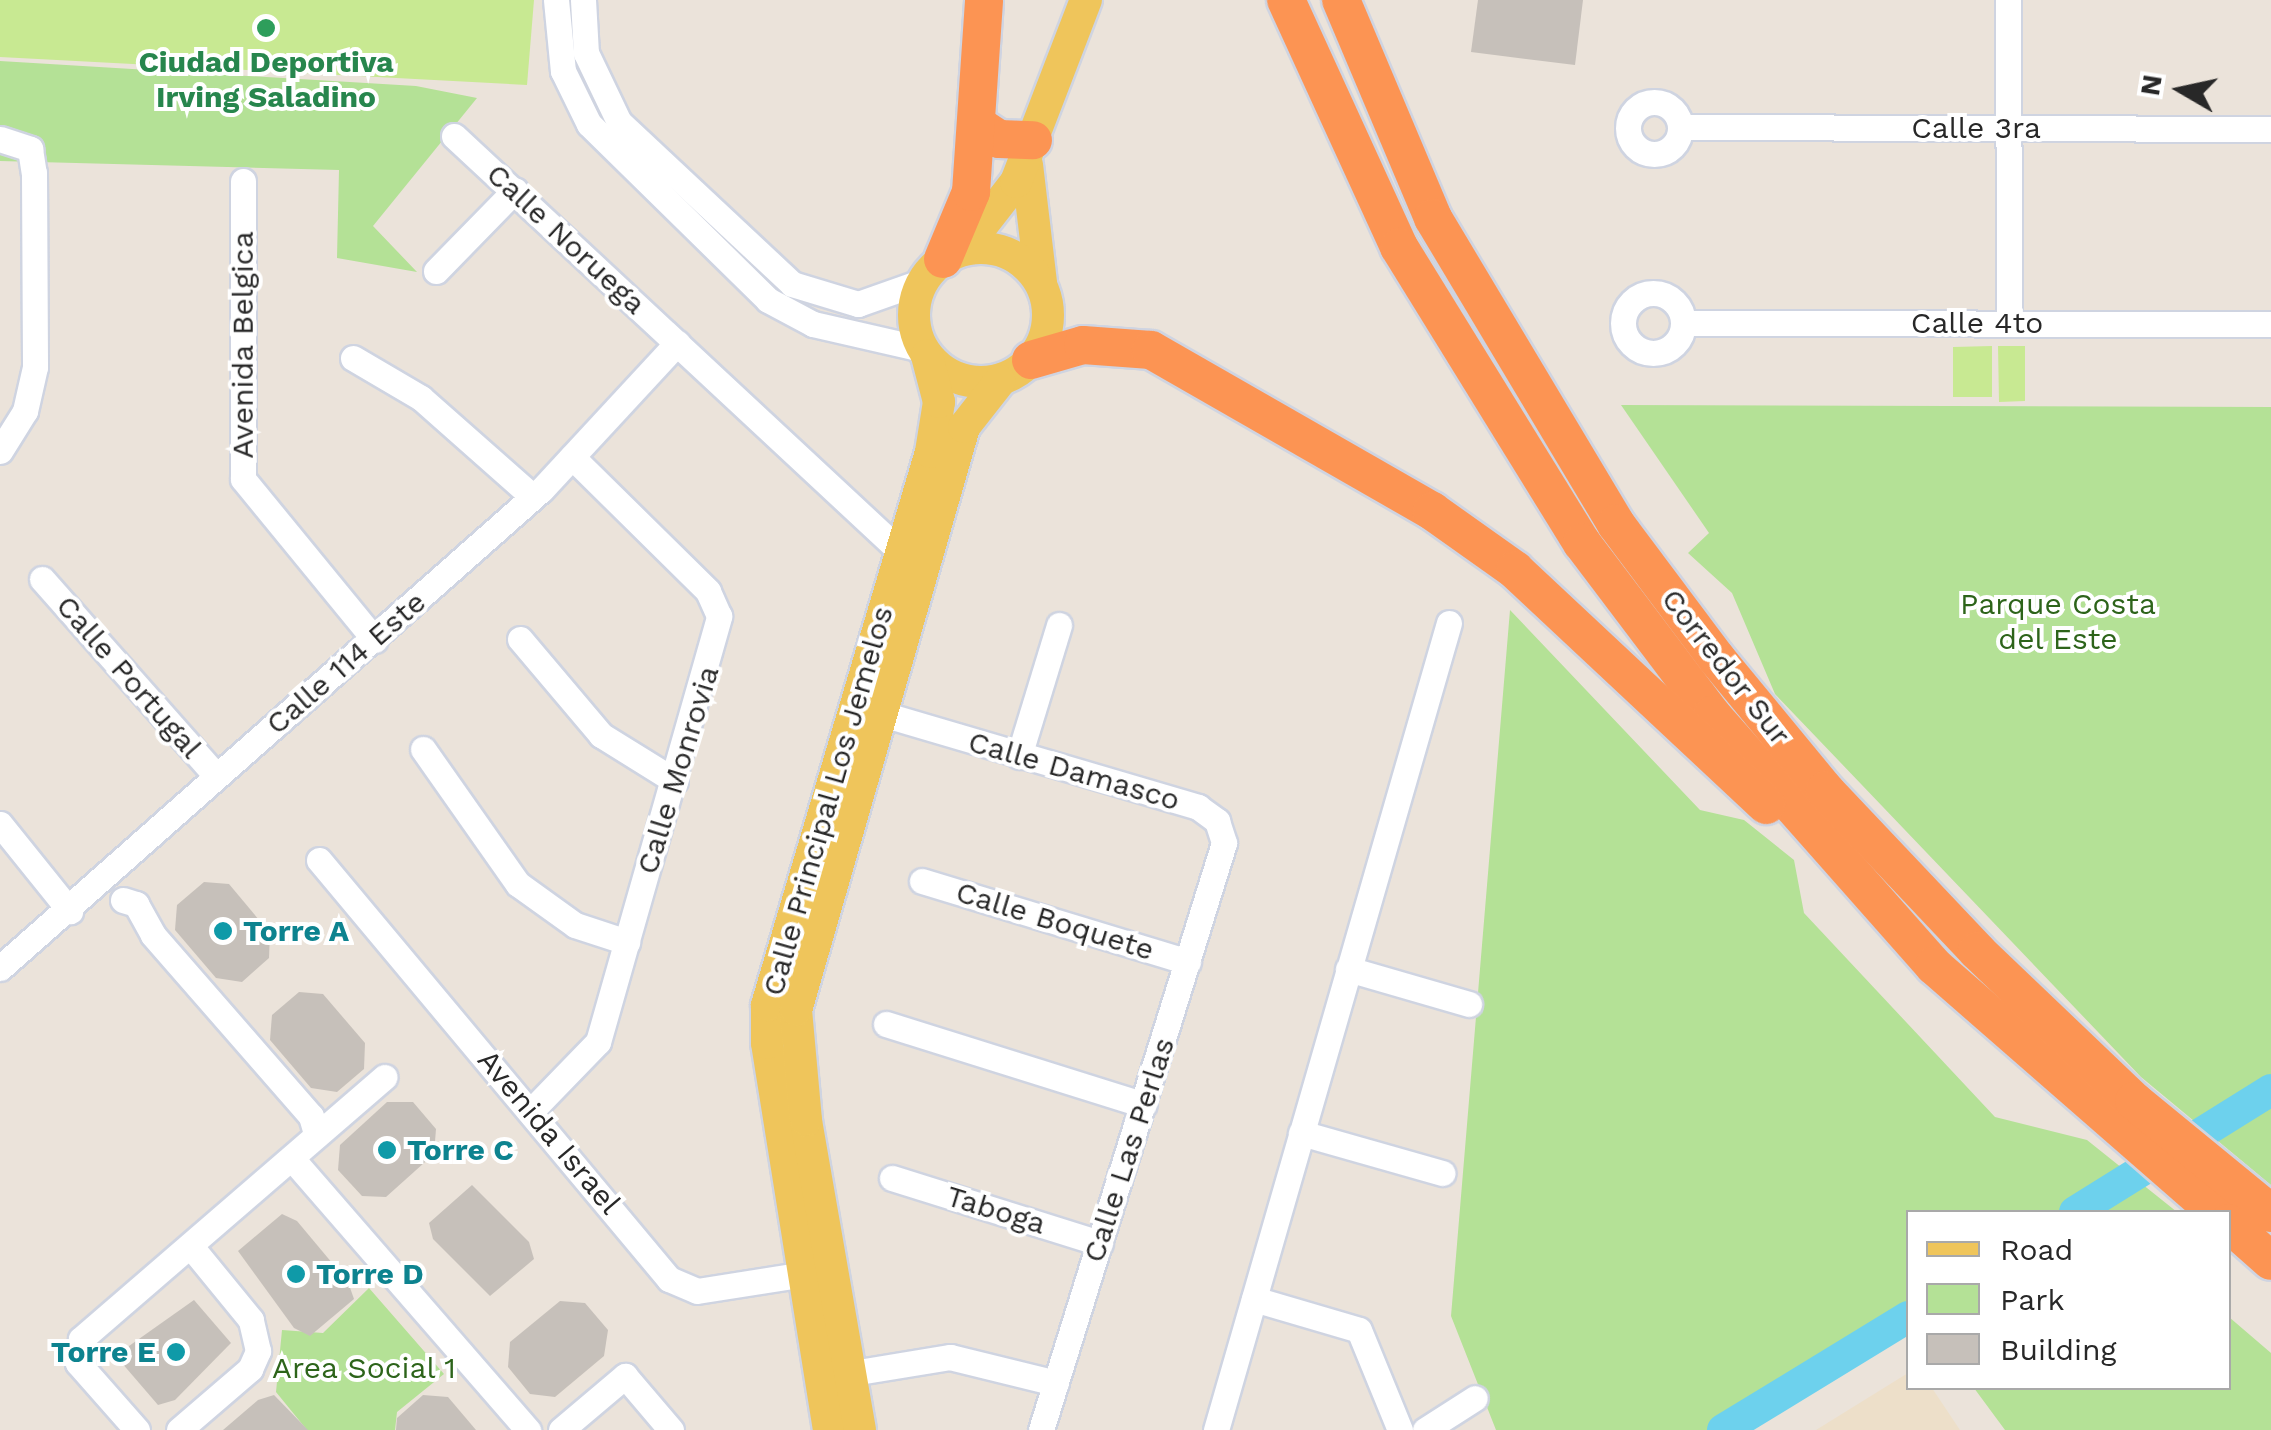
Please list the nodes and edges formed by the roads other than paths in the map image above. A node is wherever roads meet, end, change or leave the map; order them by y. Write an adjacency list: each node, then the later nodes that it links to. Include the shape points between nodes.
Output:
1 (556, 0): 24 (street, via 562,71 589,124 768,300 812,324)
2 (583, 0): 17 (street, via 586,53 619,122 792,284 858,304)
3 (984, 0): 8 (highway)
4 (1086, 0): 14 (main road)
5 (1286, 0): 50 (highway, Corredor Sur, via 1399,246 1582,544 1712,715)
6 (1342, 0): 62 (highway, Corredor Sur, via 1434,218 1616,524 1825,790)
7 (2008, 0): 10 (street)
8 (979, 126): 14 (highway); 17 (highway, via 965,222)
9 (1680, 127): 10 (street, Calle 3ra)
10 (2009, 128): 11 (street, Calle 3ra); 21 (street)
11 (2271, 129)
12 (454, 136): 16 (street, Calle Noruega)
13 (0, 139): 28 (street, via 30,150 35,367 25,411)
14 (1030, 148): 17 (main road, via 1002,207); 19 (main road)
15 (243, 181): 37 (street, Avenida Belgica, via 243,479)
16 (514, 190): 18 (street); 23 (street, Calle Noruega)
17 (943, 263): 19 (main road, via 1016,257); 24 (main road, via 914,322)
18 (436, 271)
19 (1041, 284): 26 (main road, via 1046,332)
20 (1683, 323): 21 (street, Calle 4to)
21 (2010, 323): 22 (street, Calle 4to)
22 (2271, 324)
23 (678, 342): 29 (street, Calle 114 Este); 32 (street, Calle Noruega)
24 (925, 353): 27 (main road, via 960,380); 32 (main road, Calle Principal Los Jemelos, via 938,384 938,420)
25 (353, 358): 30 (street, via 421,398)
26 (1031, 360): 27 (main road); 50 (highway, via 1083,344 1151,350 1432,510 1514,570 1731,776)
27 (1000, 380): 31 (main road, Calle Principal Los Jemelos, via 971,411)
28 (0, 451)
29 (572, 457): 30 (street, Calle 114 Este); 45 (street, Calle Monrovia, via 708,590 719,616)
30 (533, 497): 37 (street, Calle 114 Este)
31 (940, 506): 32 (street, via 918,549); 34 (main road, Calle Principal Los Jemelos)
32 (900, 552): 34 (main road, Calle Principal Los Jemelos)
33 (42, 579): 44 (street, Calle Portugal)
34 (897, 610): 39 (main road, Calle Principal Los Jemelos); 40 (main road, Calle Principal Los Jemelos)
35 (1448, 622): 56 (street)
36 (1059, 625): 43 (street)
37 (376, 640): 44 (street, Calle 114 Este)
38 (520, 640): 45 (street, via 600,736)
39 (862, 680): 40 (main road); 41 (main road, Calle Principal Los Jemelos)
40 (879, 713): 41 (main road); 43 (street, Calle Damasco); 72 (main road, Calle Principal Los Jemelos, via 796,1010)
41 (846, 735): 72 (main road, Calle Principal Los Jemelos, via 767,1005)
42 (422, 750): 53 (street, via 518,884 575,925)
43 (1019, 756): 48 (street, Calle Damasco, via 1198,807 1218,822)
44 (216, 776): 49 (street, Calle 114 Este)
45 (675, 781): 53 (street, Calle Monrovia)
46 (0, 824): 52 (street)
47 (318, 860): 61 (street, Avenida Israel)
48 (1218, 870): 54 (street, Calle Las Perlas)
49 (107, 878): 52 (street, Calle 114 Este); 64 (street, via 140,931 154,936 311,1116)
50 (1855, 879): 62 (highway, Corredor Sur, via 1934,966)
51 (922, 880): 54 (street, Calle Boquete)
52 (70, 912): 55 (street, Calle 114 Este)
53 (627, 942): 61 (street, Calle Monrovia, via 598,1042)
54 (1188, 962): 60 (street, Calle Las Perlas)
55 (0, 968)
56 (1348, 969): 57 (street); 63 (street)
57 (1469, 1004)
58 (886, 1024): 60 (street)
59 (384, 1077): 64 (street)
60 (1144, 1105): 69 (street, Calle Las Perlas)
61 (532, 1110): 72 (street, Avenida Israel, via 669,1279 696,1291)
62 (2120, 1110): 68 (highway, Corredor Sur)
63 (1301, 1132): 66 (street); 73 (street)
64 (316, 1134): 65 (street)
65 (294, 1161): 70 (street); 79 (street)
66 (1442, 1174)
67 (892, 1178): 69 (street, Taboga)
68 (2236, 1210): 71 (highway, Corredor Sur)
69 (1100, 1242): 75 (street, Calle Las Perlas)
70 (192, 1248): 77 (street, via 76,1351); 78 (street, via 252,1320 258,1351 250,1369)
71 (2271, 1261)
72 (817, 1272): 74 (main road, Calle Principal Los Jemelos)
73 (1254, 1299): 85 (street); 86 (street, via 1359,1330)
74 (835, 1376): 75 (street, via 973,1358); 82 (main road, Calle Principal Los Jemelos); 83 (main road, Calle Principal Los Jemelos)
75 (1056, 1382): 84 (street, Calle Las Perlas)
76 (1475, 1398): 87 (street)
77 (137, 1430)
78 (178, 1430)
79 (528, 1430)
80 (561, 1430): 81 (street, via 624,1376)
81 (671, 1430)
82 (830, 1430)
83 (860, 1430)
84 (1041, 1430)
85 (1216, 1430)
86 (1400, 1430)
87 (1425, 1430)

